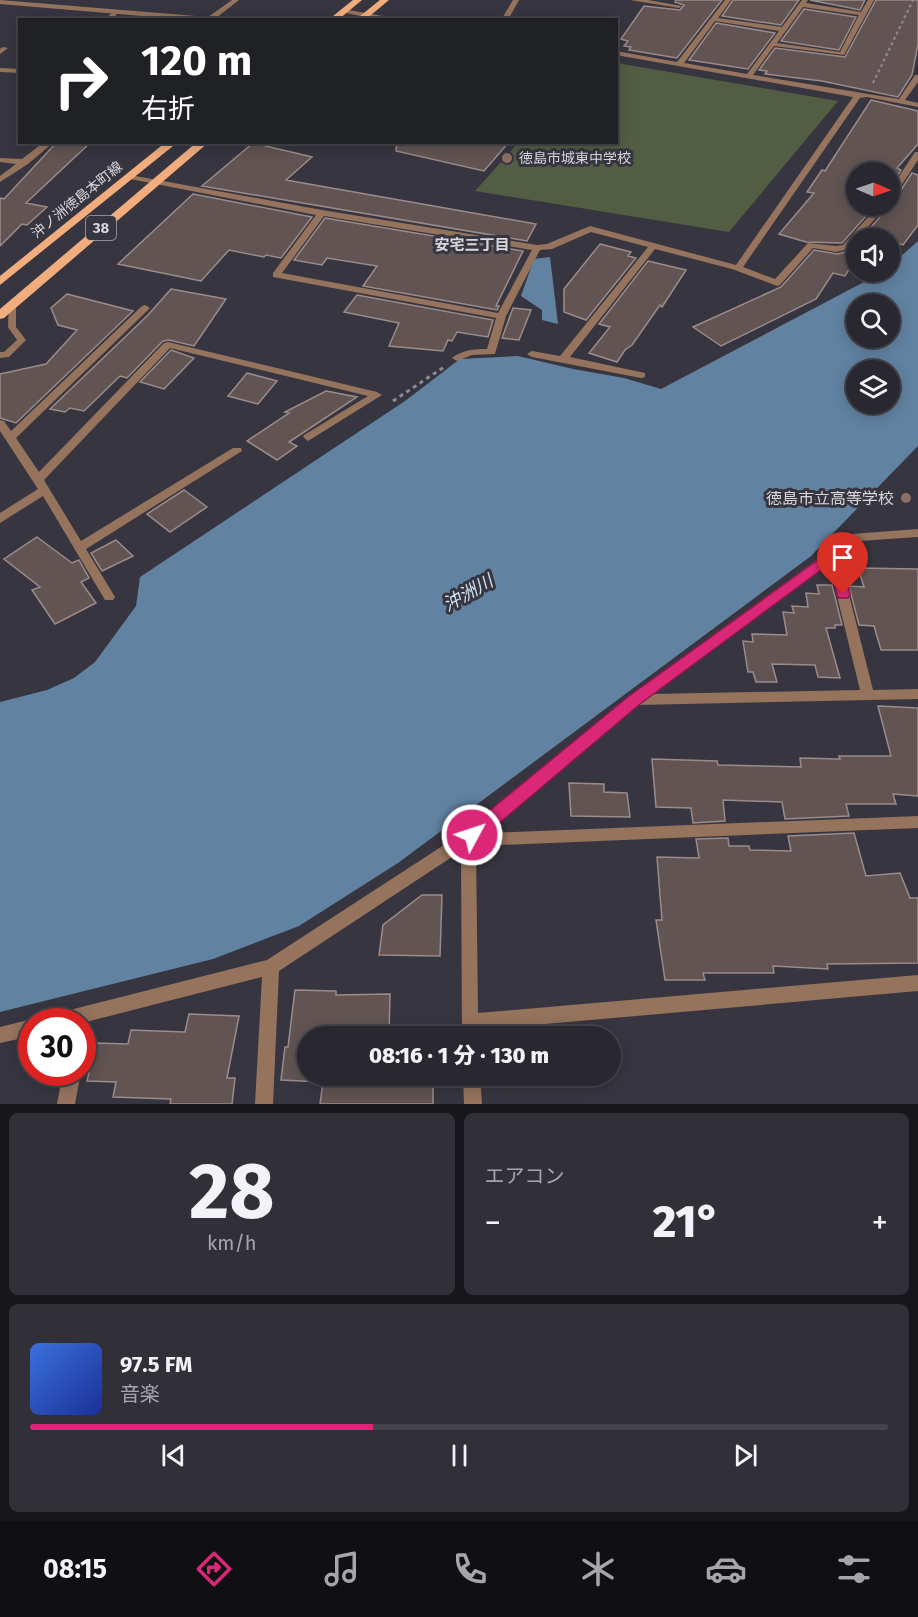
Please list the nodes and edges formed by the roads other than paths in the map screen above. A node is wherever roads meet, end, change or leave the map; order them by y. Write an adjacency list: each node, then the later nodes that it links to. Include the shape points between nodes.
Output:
1 (33, 0): 12 (lane)
2 (236, 0): 20 (street)
3 (358, 0): 14 (main road)
4 (384, 0): 17 (main road)
5 (511, 0): 6 (street)
6 (516, 0): 22 (street)
7 (633, 0): 13 (street)
8 (728, 0): 23 (street)
9 (871, 0): 16 (street)
10 (0, 2): 12 (street)
11 (804, 2): 16 (street); 24 (street)
12 (25, 4): 15 (street)
13 (679, 6)
14 (343, 11): 17 (street); 21 (main road)
15 (116, 12): 18 (lane); 19 (street)
16 (863, 14): 25 (street, via 842,54)
17 (362, 17)
18 (109, 18)
19 (196, 18)
20 (210, 18)
21 (334, 18)
22 (505, 18)
23 (714, 19): 24 (street); 27 (street)
24 (782, 28): 25 (street)
25 (772, 44): 30 (street)
26 (618, 53): 27 (street)
27 (679, 64): 30 (street)
28 (0, 70): 29 (street)
29 (18, 71)
30 (749, 76): 32 (street)
31 (918, 77): 33 (street)
32 (863, 95): 33 (street); 49 (street)
33 (901, 101): 34 (street)
34 (918, 105)
35 (48, 144): 40 (street)
36 (171, 144): 41 (main road, 沖ノ洲徳島本町線 / 38)
37 (202, 144): 44 (main road, 38)
38 (918, 154): 43 (street)
39 (0, 160): 40 (street)
40 (25, 162): 42 (street)
41 (130, 177): 44 (street); 50 (main road, 沖ノ洲徳島本町線 / 38)
42 (0, 180)
43 (900, 181)
44 (154, 182): 45 (street); 51 (main road, 38)
45 (322, 213): 48 (street); 54 (street, via 276,275)
46 (873, 216): 49 (street, via 846,247 811,245 777,283)
47 (654, 245): 48 (street, via 590,230); 49 (street); 58 (street)
48 (537, 248): 54 (street)
49 (737, 268)
50 (0, 282)
51 (12, 304): 53 (main road, 38); 56 (lane, via 12,327 22,340)
52 (146, 308): 61 (street)
53 (0, 315)
54 (501, 316): 57 (street, via 491,352 471,352)
55 (532, 354): 58 (street)
56 (0, 356)
57 (457, 358)
58 (563, 359): 59 (street)
59 (641, 375)
60 (0, 423): 61 (street)
61 (11, 437): 64 (street)
62 (308, 437): 64 (street, via 377,395 168,345)
63 (237, 451): 68 (street)
64 (39, 478): 65 (street)
65 (44, 490): 66 (street); 68 (street)
66 (0, 519)
67 (918, 533): 69 (street, via 856,537)
68 (78, 548): 70 (street)
69 (833, 554): 72 (street); 73 (street)
70 (109, 597)
71 (918, 694): 72 (street)
72 (868, 695): 73 (street)
73 (634, 700): 75 (street)
74 (918, 822): 75 (street)
75 (470, 838): 76 (street); 79 (street)
76 (271, 966): 78 (street); 86 (street)
77 (918, 983): 80 (street)
78 (96, 1014)
79 (469, 1026)
80 (498, 1026)
81 (18, 1030): 82 (street)
82 (0, 1035)
83 (69, 1086): 85 (street)
84 (472, 1086): 87 (street)
85 (66, 1104)
86 (264, 1104)
87 (473, 1104)

